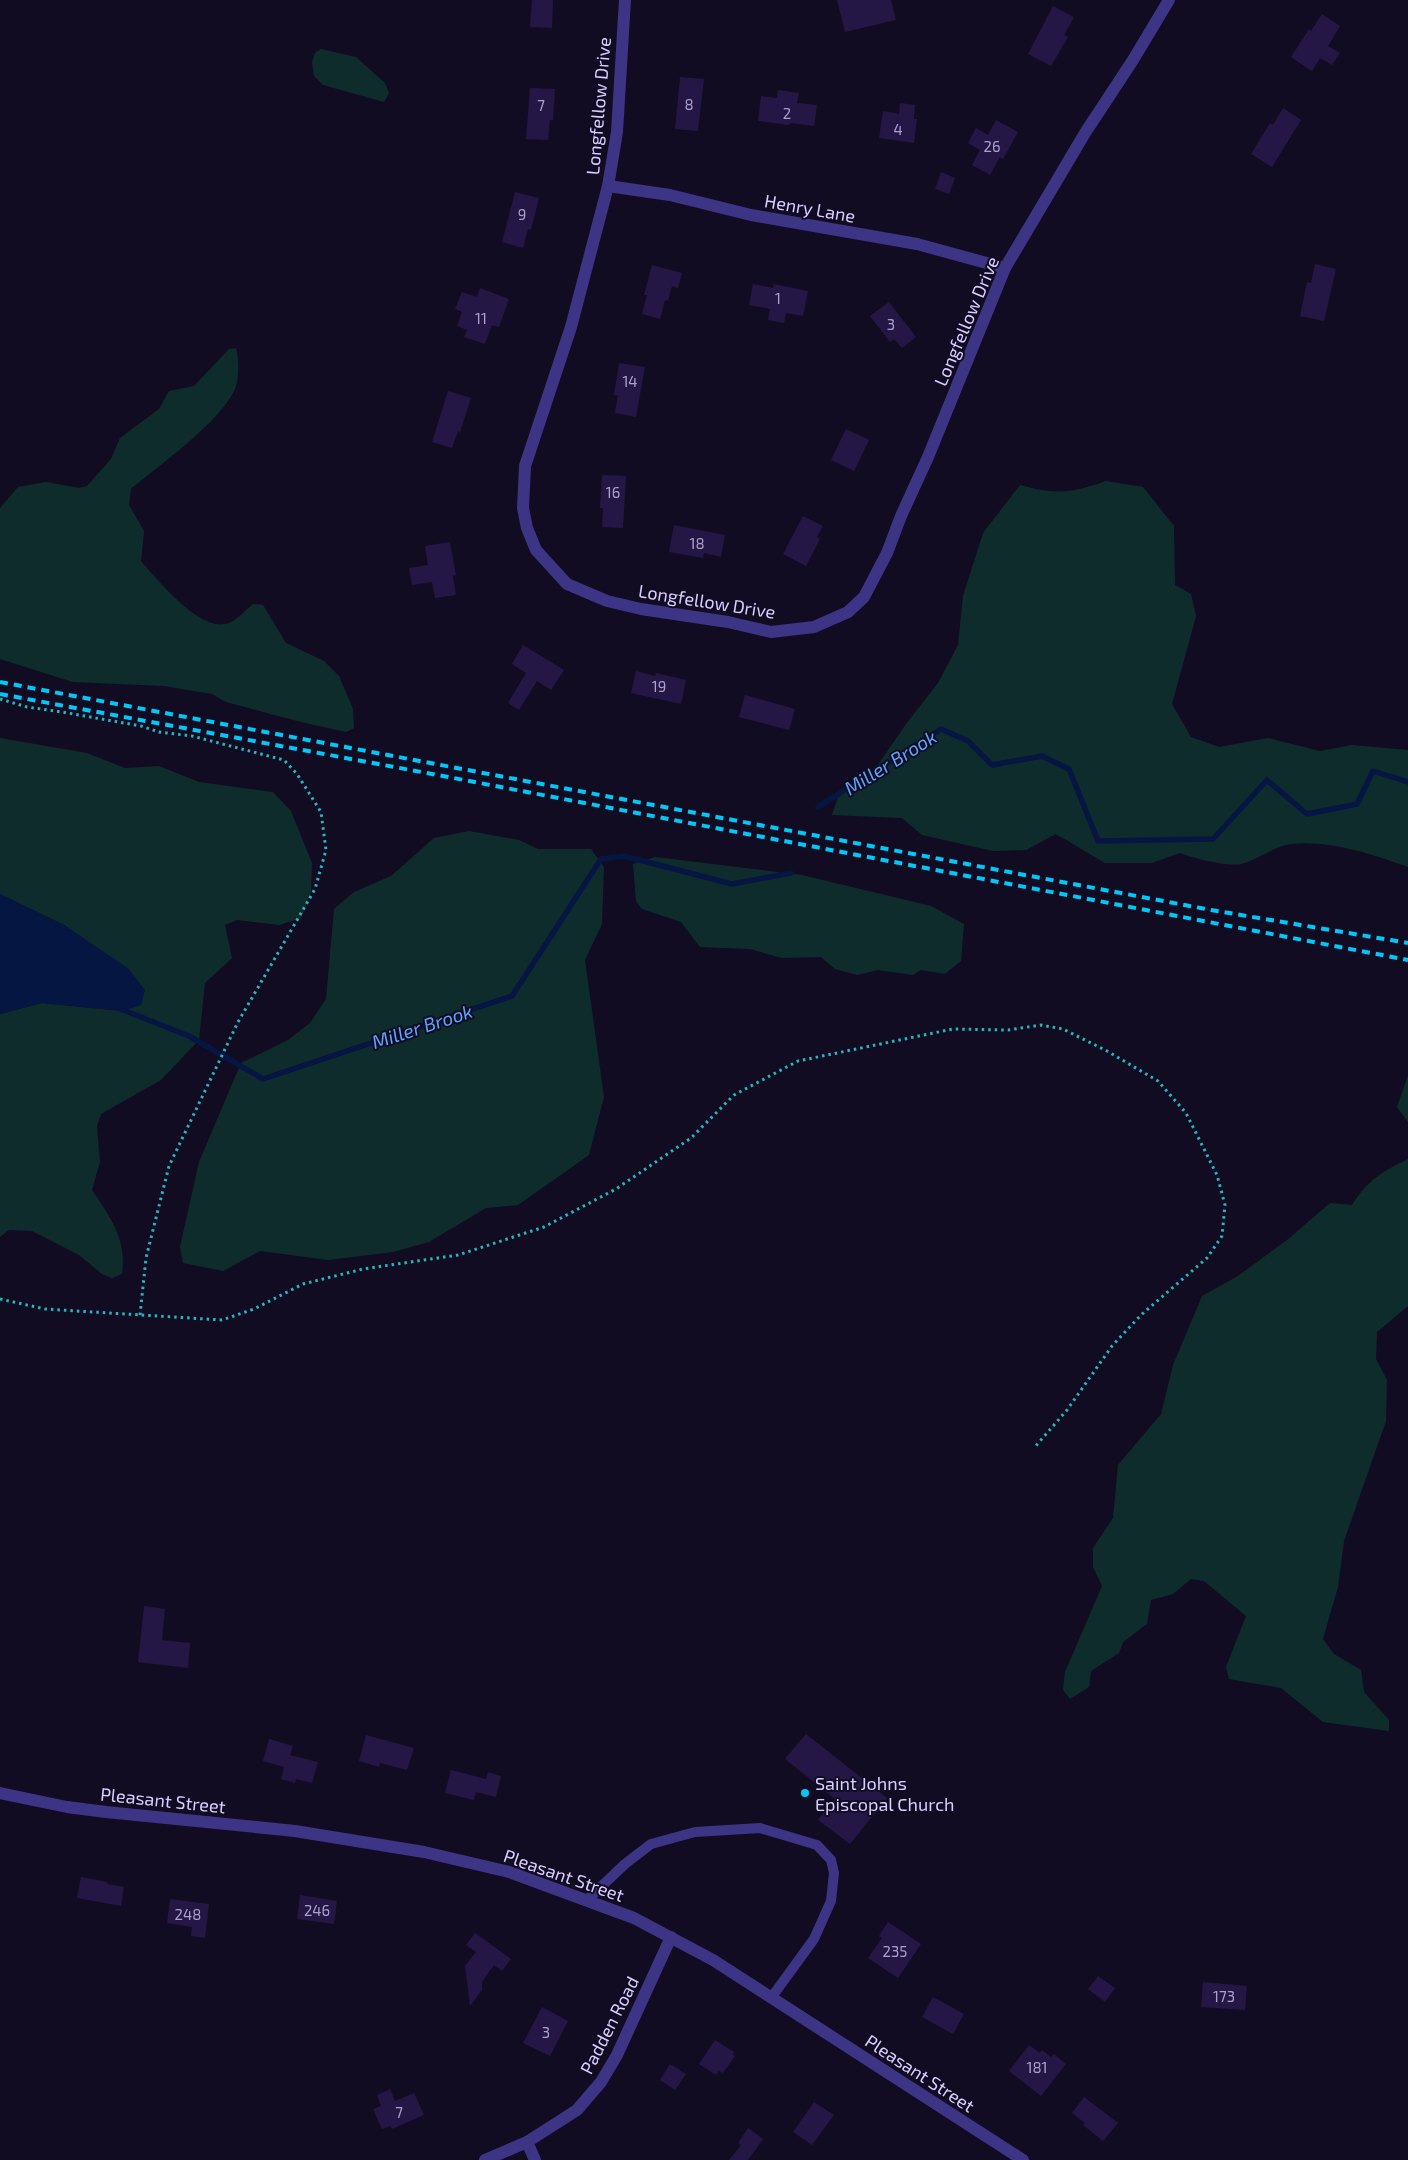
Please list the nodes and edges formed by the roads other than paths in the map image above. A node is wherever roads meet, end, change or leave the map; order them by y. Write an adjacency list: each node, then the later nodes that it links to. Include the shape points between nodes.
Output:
1 (625, 0): 3 (street, Longfellow Drive, via 617,132)
2 (1169, 0): 4 (street, Longfellow Drive)
3 (608, 186): 4 (street, Henry Lane, via 670,195 751,215 917,244); 4 (street, Longfellow Drive, via 571,327 525,466 523,508 536,550 567,584 608,601 641,609 771,632 814,627 848,612 864,597 887,553)
4 (1005, 268)
5 (0, 1793): 6 (street, Pleasant Street, via 67,1807 295,1831 424,1852 509,1872)
6 (587, 1900): 7 (street, Pleasant Street); 8 (lane, via 651,1844 695,1832 760,1828 817,1845 831,1860 834,1874 831,1901 814,1939)
7 (671, 1937): 8 (street, Pleasant Street); 9 (street, Padden Road, via 617,2055 601,2082 577,2110)
8 (772, 1998): 10 (street, Pleasant Street)
9 (527, 2142): 11 (street, Padden Road); 12 (street)
10 (1019, 2159)
11 (485, 2160)
12 (535, 2160)

